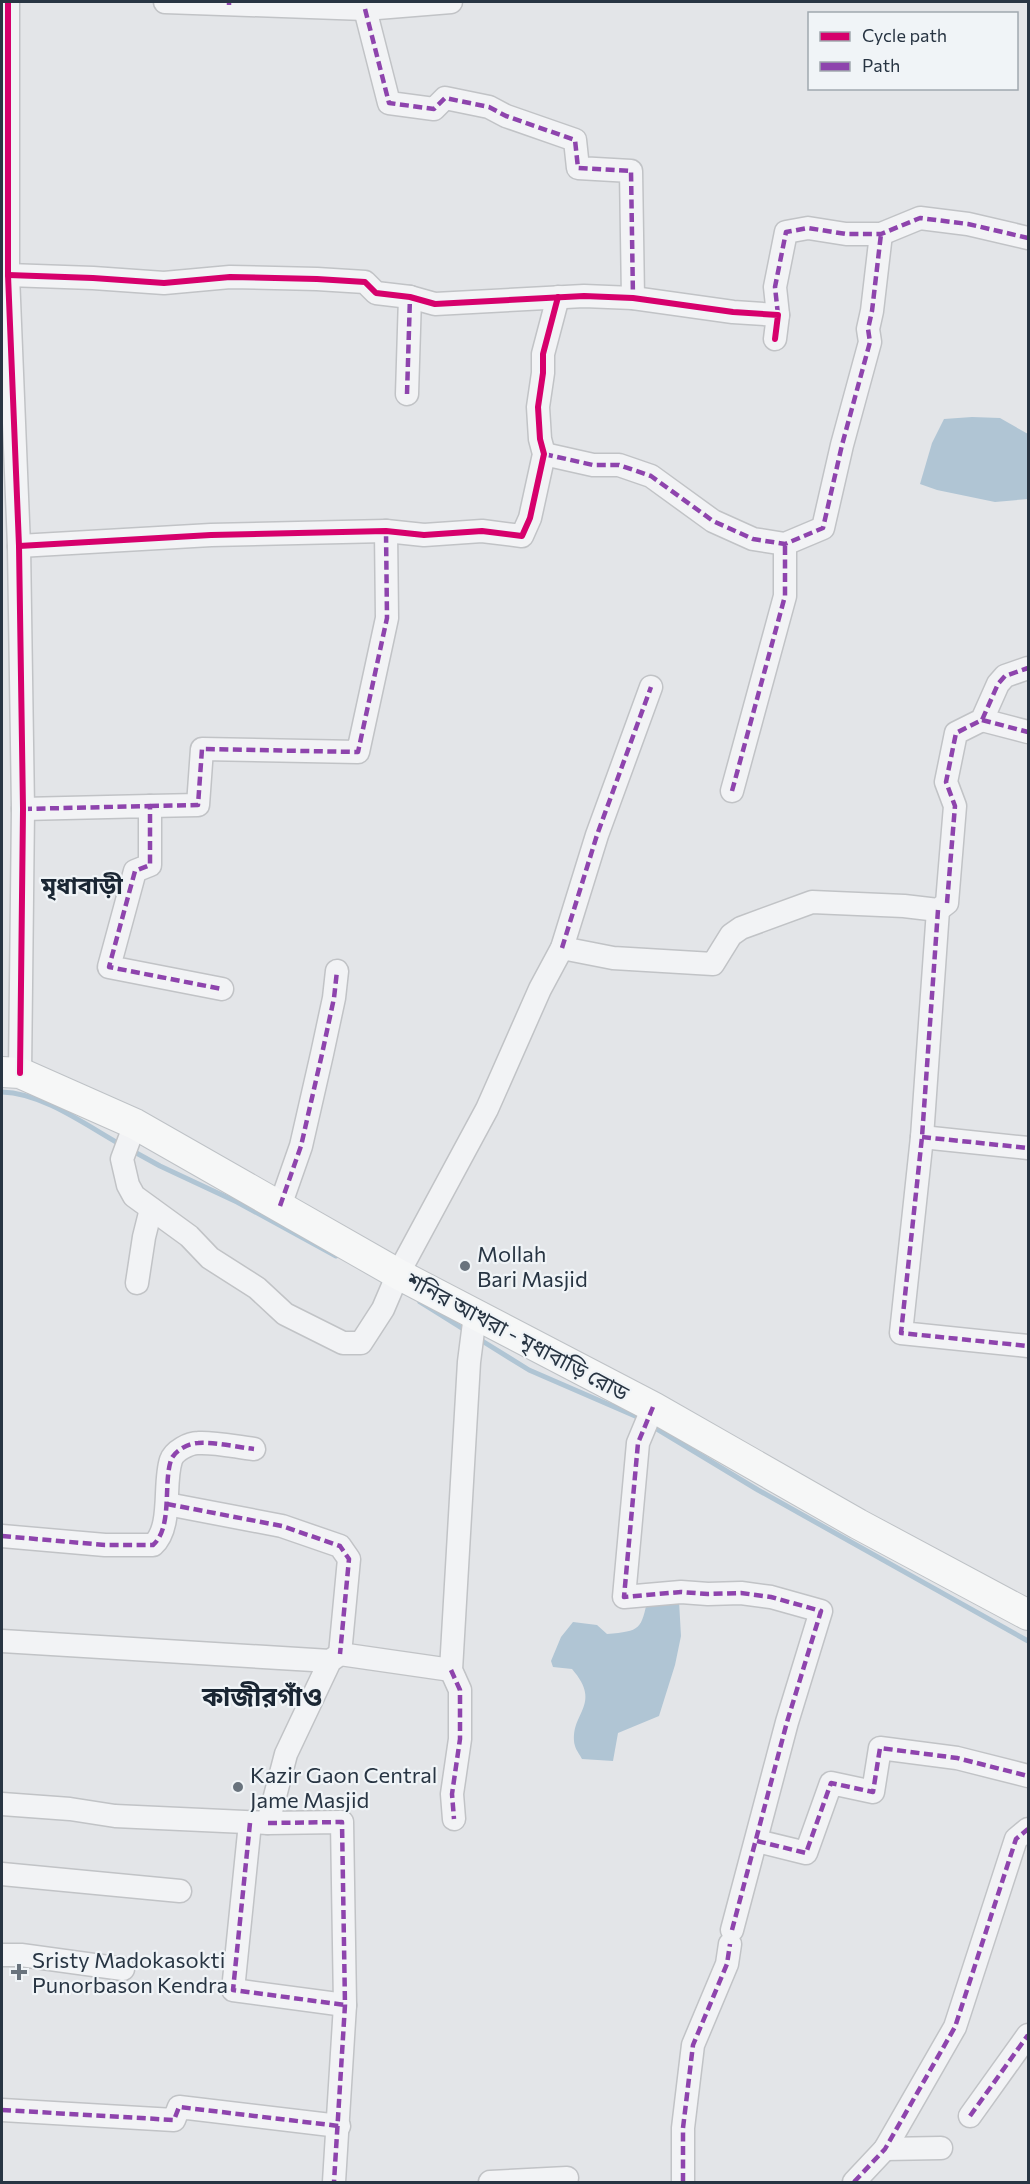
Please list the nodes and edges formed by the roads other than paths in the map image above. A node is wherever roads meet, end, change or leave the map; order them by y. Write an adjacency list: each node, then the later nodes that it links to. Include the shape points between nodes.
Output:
1 (8, 2): 8 (street)
2 (165, 2): 4 (street)
3 (451, 2): 5 (street)
4 (229, 3): 5 (street)
5 (365, 9): 11 (street, via 389,102 434,109 445,98 489,107 575,140 578,168 631,171)
6 (880, 234): 7 (street, via 920,218); 12 (street, via 808,228 786,232 775,287); 17 (street, via 868,329 870,342 823,528)
7 (1029, 238)
8 (8, 275): 9 (street, via 164,283 231,277 317,279 365,282 376,293); 18 (street)
9 (410, 297): 10 (street, via 435,304); 14 (street)
10 (558, 297): 11 (street); 15 (street, via 543,354 538,407)
11 (633, 298): 12 (street)
12 (778, 315): 13 (street)
13 (775, 339)
14 (406, 394)
15 (544, 454): 16 (street, via 530,518 522,536 482,531 424,535); 17 (street, via 593,465 619,465 651,476 713,521 753,539)
16 (386, 531): 18 (street, via 211,535); 24 (street, via 387,618 358,752 202,749 198,805)
17 (785, 544): 23 (street, via 784,596)
18 (19, 546): 25 (street)
19 (1029, 668): 21 (street, via 1005,676)
20 (651, 687): 27 (street, via 597,835)
21 (982, 720): 22 (street); 26 (street, via 956,734 946,782 954,806 947,903)
22 (1029, 732)
23 (732, 791)
24 (150, 806): 25 (street); 29 (street, via 150,865 135,871 109,967)
25 (23, 809): 30 (street)
26 (938, 910): 27 (street, via 812,902 741,928 730,935 713,964 613,958); 32 (street)
27 (562, 948): 36 (street, via 487,1109)
28 (336, 971): 34 (street, via 334,998 301,1146)
29 (222, 989)
30 (8, 1072): 31 (main road, শনির আখরা - মৃধাবাড়ি রোড)
31 (134, 1127): 34 (main road, শনির আখরা - মৃধাবাড়ি রোড); 35 (street, via 122,1159 134,1196)
32 (922, 1137): 33 (street); 39 (street, via 901,1334)
33 (1029, 1148)
34 (280, 1206): 36 (main road, শনির আখরা - মৃধাবাড়ি রোড)
35 (151, 1209): 36 (street, via 189,1236 210,1258 257,1288 285,1314 343,1343 362,1343); 37 (street)
36 (398, 1274): 38 (main road, শনির আখরা - মৃধাবাড়ি রোড)
37 (137, 1283)
38 (474, 1320): 40 (main road, শনির আখরা - মৃধাবাড়ি রোড); 47 (street)
39 (1029, 1346)
40 (651, 1412): 44 (main road, শনির আখরা - মৃধাবাড়ি রোড); 53 (street, via 638,1443 624,1597 681,1592 741,1593 821,1611)
41 (254, 1449): 42 (street, via 196,1442 177,1452 171,1460)
42 (167, 1504): 43 (street, via 160,1539 153,1545); 46 (street, via 282,1526 340,1546 349,1559)
43 (2, 1536)
44 (1029, 1615)
45 (2, 1641): 46 (street)
46 (335, 1657): 47 (street); 51 (street, via 286,1754)
47 (451, 1670): 50 (street, via 460,1690 460,1739 452,1794)
48 (1029, 1776): 53 (street, via 957,1758 880,1748 873,1792 831,1783 806,1853)
49 (2, 1804): 51 (street, via 115,1816)
50 (454, 1819)
51 (259, 1823): 58 (street, via 342,1822); 58 (street, via 233,1990)
52 (1029, 1829): 64 (street, via 1017,1839 955,2027)
53 (757, 1841): 68 (street, via 727,1964 693,2045 683,2128)
54 (2, 1874): 55 (street)
55 (180, 1891)
56 (2, 1955): 57 (street)
57 (123, 1968)
58 (345, 2005): 62 (street)
59 (1029, 2035): 61 (street)
60 (2, 2110): 62 (street, via 174,2120 179,2107)
61 (970, 2116)
62 (339, 2126): 66 (street)
63 (941, 2148): 64 (street)
64 (885, 2149): 69 (street)
65 (567, 2178): 67 (street)
66 (334, 2182)
67 (490, 2182)
68 (683, 2182)
69 (854, 2182)

